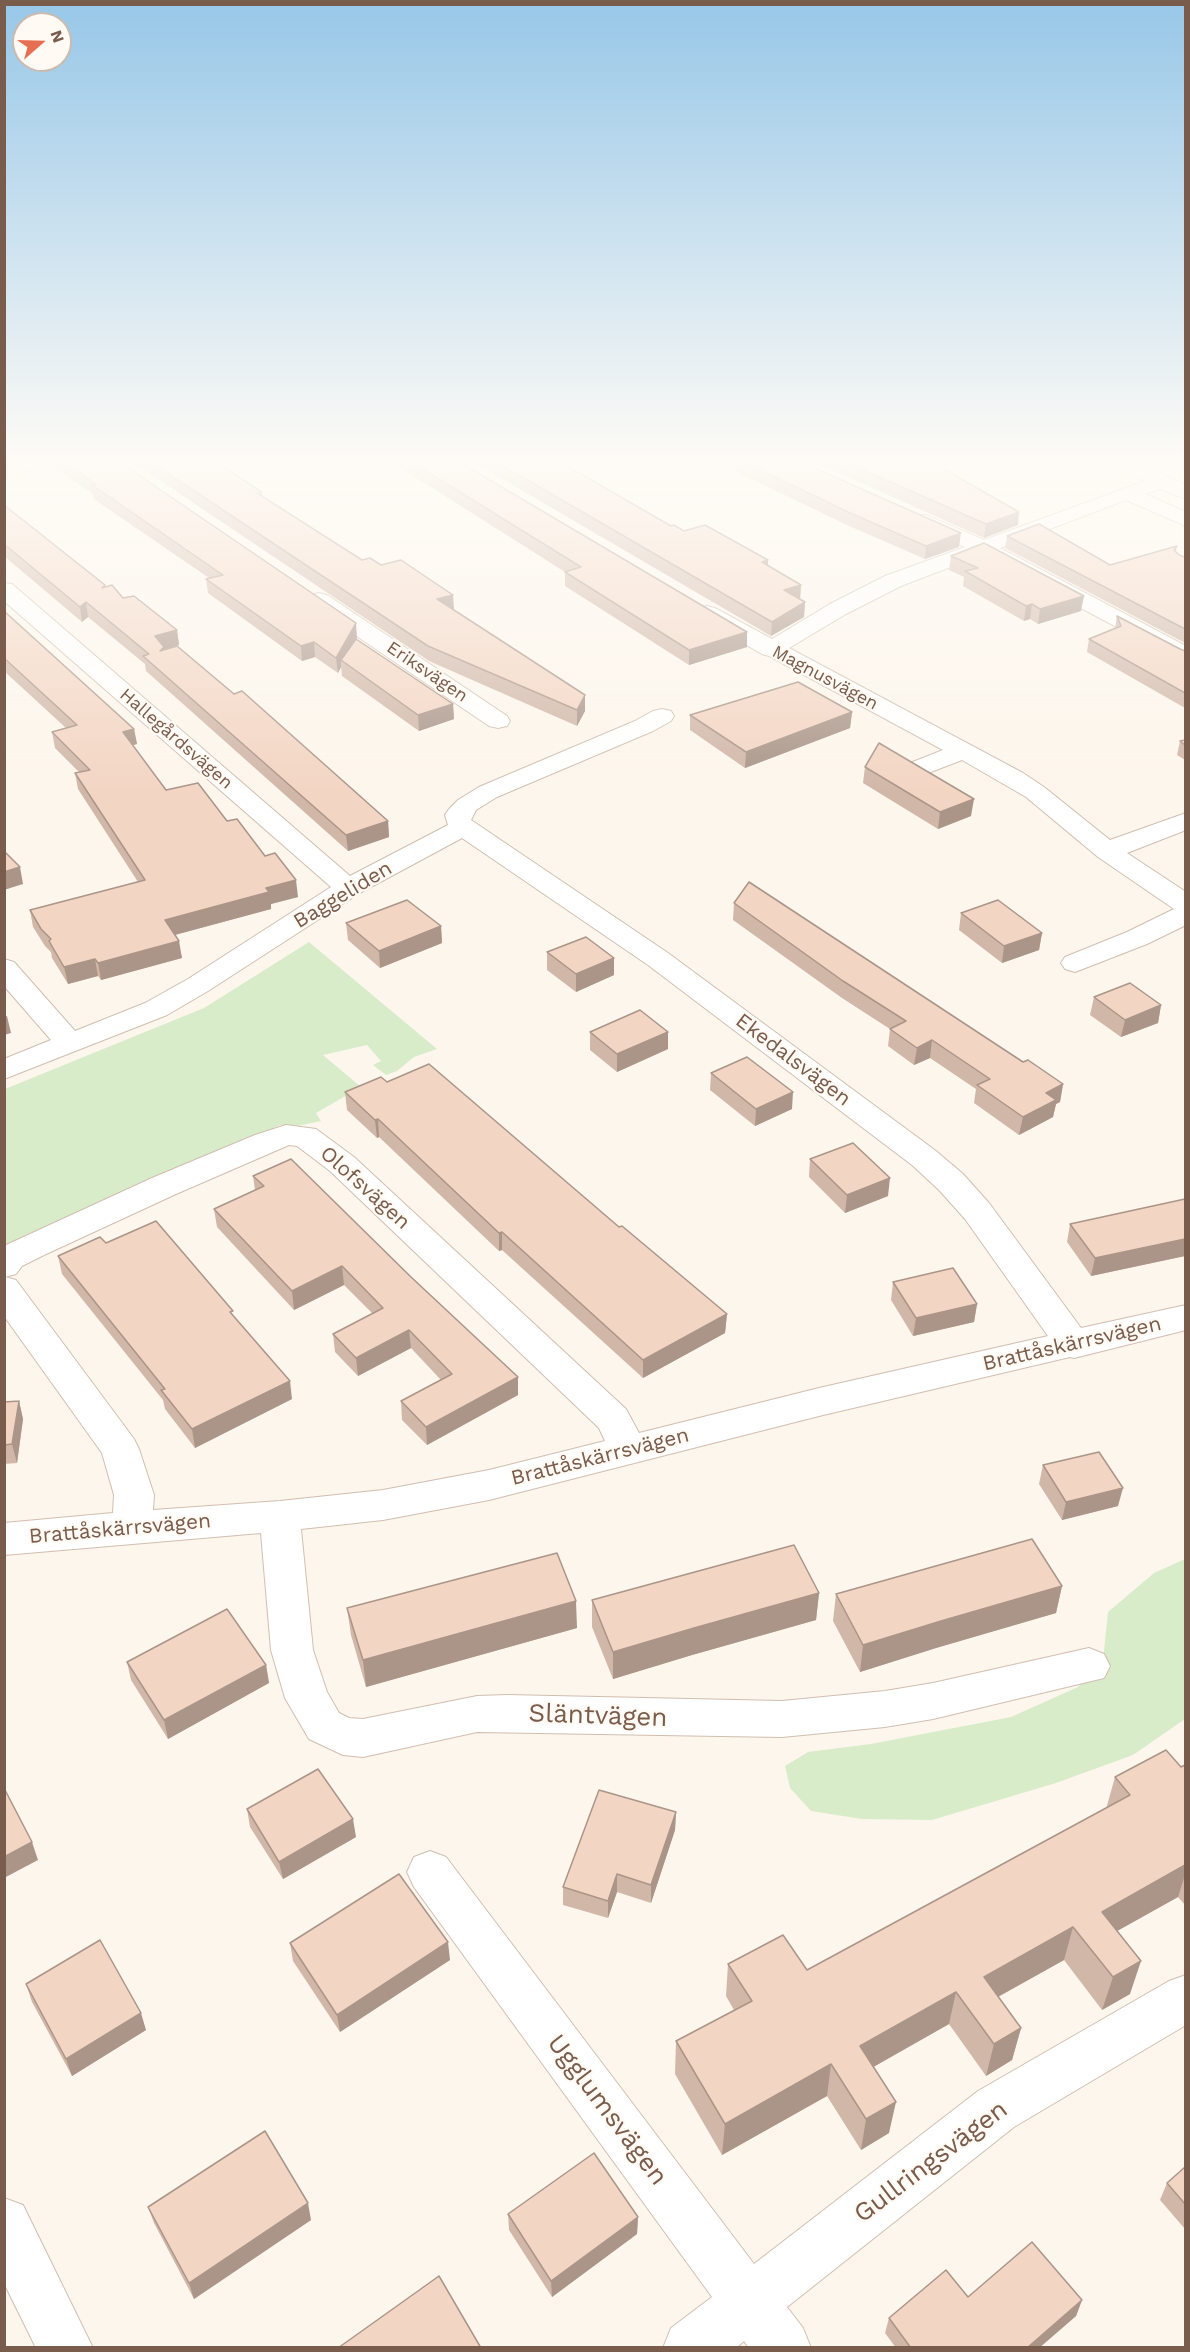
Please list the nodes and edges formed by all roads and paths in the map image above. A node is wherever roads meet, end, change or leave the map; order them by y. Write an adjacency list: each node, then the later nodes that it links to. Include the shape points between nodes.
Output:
1 (914, 573): 6 (street, via 860,596)
2 (1031, 573): 7 (street)
3 (4, 589): 15 (street, Hallegårdsvägen)
4 (302, 589): 9 (street, Eriksvägen)
5 (687, 601): 6 (street, Magnusvägen)
6 (770, 649): 10 (street, Magnusvägen)
7 (1185, 656)
8 (662, 716): 13 (street, via 488,792 458,815)
9 (498, 721)
10 (962, 751): 11 (street); 14 (street, Magnusvägen, via 1035,792)
11 (914, 770)
12 (1185, 821): 14 (street)
13 (464, 828): 15 (street, Baggeliden); 25 (street, Ekedalsvägen, via 658,959 924,1158 977,1211)
14 (1107, 851): 16 (street, Magnusvägen)
15 (348, 888): 20 (street, Baggeliden, via 164,1004)
16 (1185, 905)
17 (1185, 914): 18 (street)
18 (1075, 963)
19 (4, 968): 20 (street)
20 (70, 1043): 21 (street, Baggeliden)
21 (4, 1070)
22 (4, 1266): 26 (street, Olofsvägen, via 10,1258 32,1247 174,1181 286,1135 304,1136 342,1164 613,1419)
23 (4, 1289): 28 (street, via 120,1449 134,1495)
24 (1185, 1317): 25 (street, Brattåskärrsvägen)
25 (1074, 1345): 26 (street, Brattåskärrsvägen, via 819,1402)
26 (629, 1450): 27 (street, Brattåskärrsvägen, via 433,1496)
27 (280, 1516): 28 (street, Brattåskärrsvägen); 30 (street, Släntvägen, via 292,1650 307,1698 324,1726 343,1736 363,1738 477,1714 782,1719 933,1701)
28 (132, 1527): 29 (street, Brattåskärrsvägen)
29 (4, 1539)
30 (1089, 1666)
31 (430, 1872): 34 (street, Ugglumsvägen)
32 (1185, 1998): 34 (street, Gullringsvägen, via 996,2109)
33 (4, 2224): 35 (street)
34 (750, 2302): 36 (street, Gullringsvägen); 37 (street, Ugglumsvägen)
35 (65, 2348)
36 (691, 2348)
37 (783, 2348)

